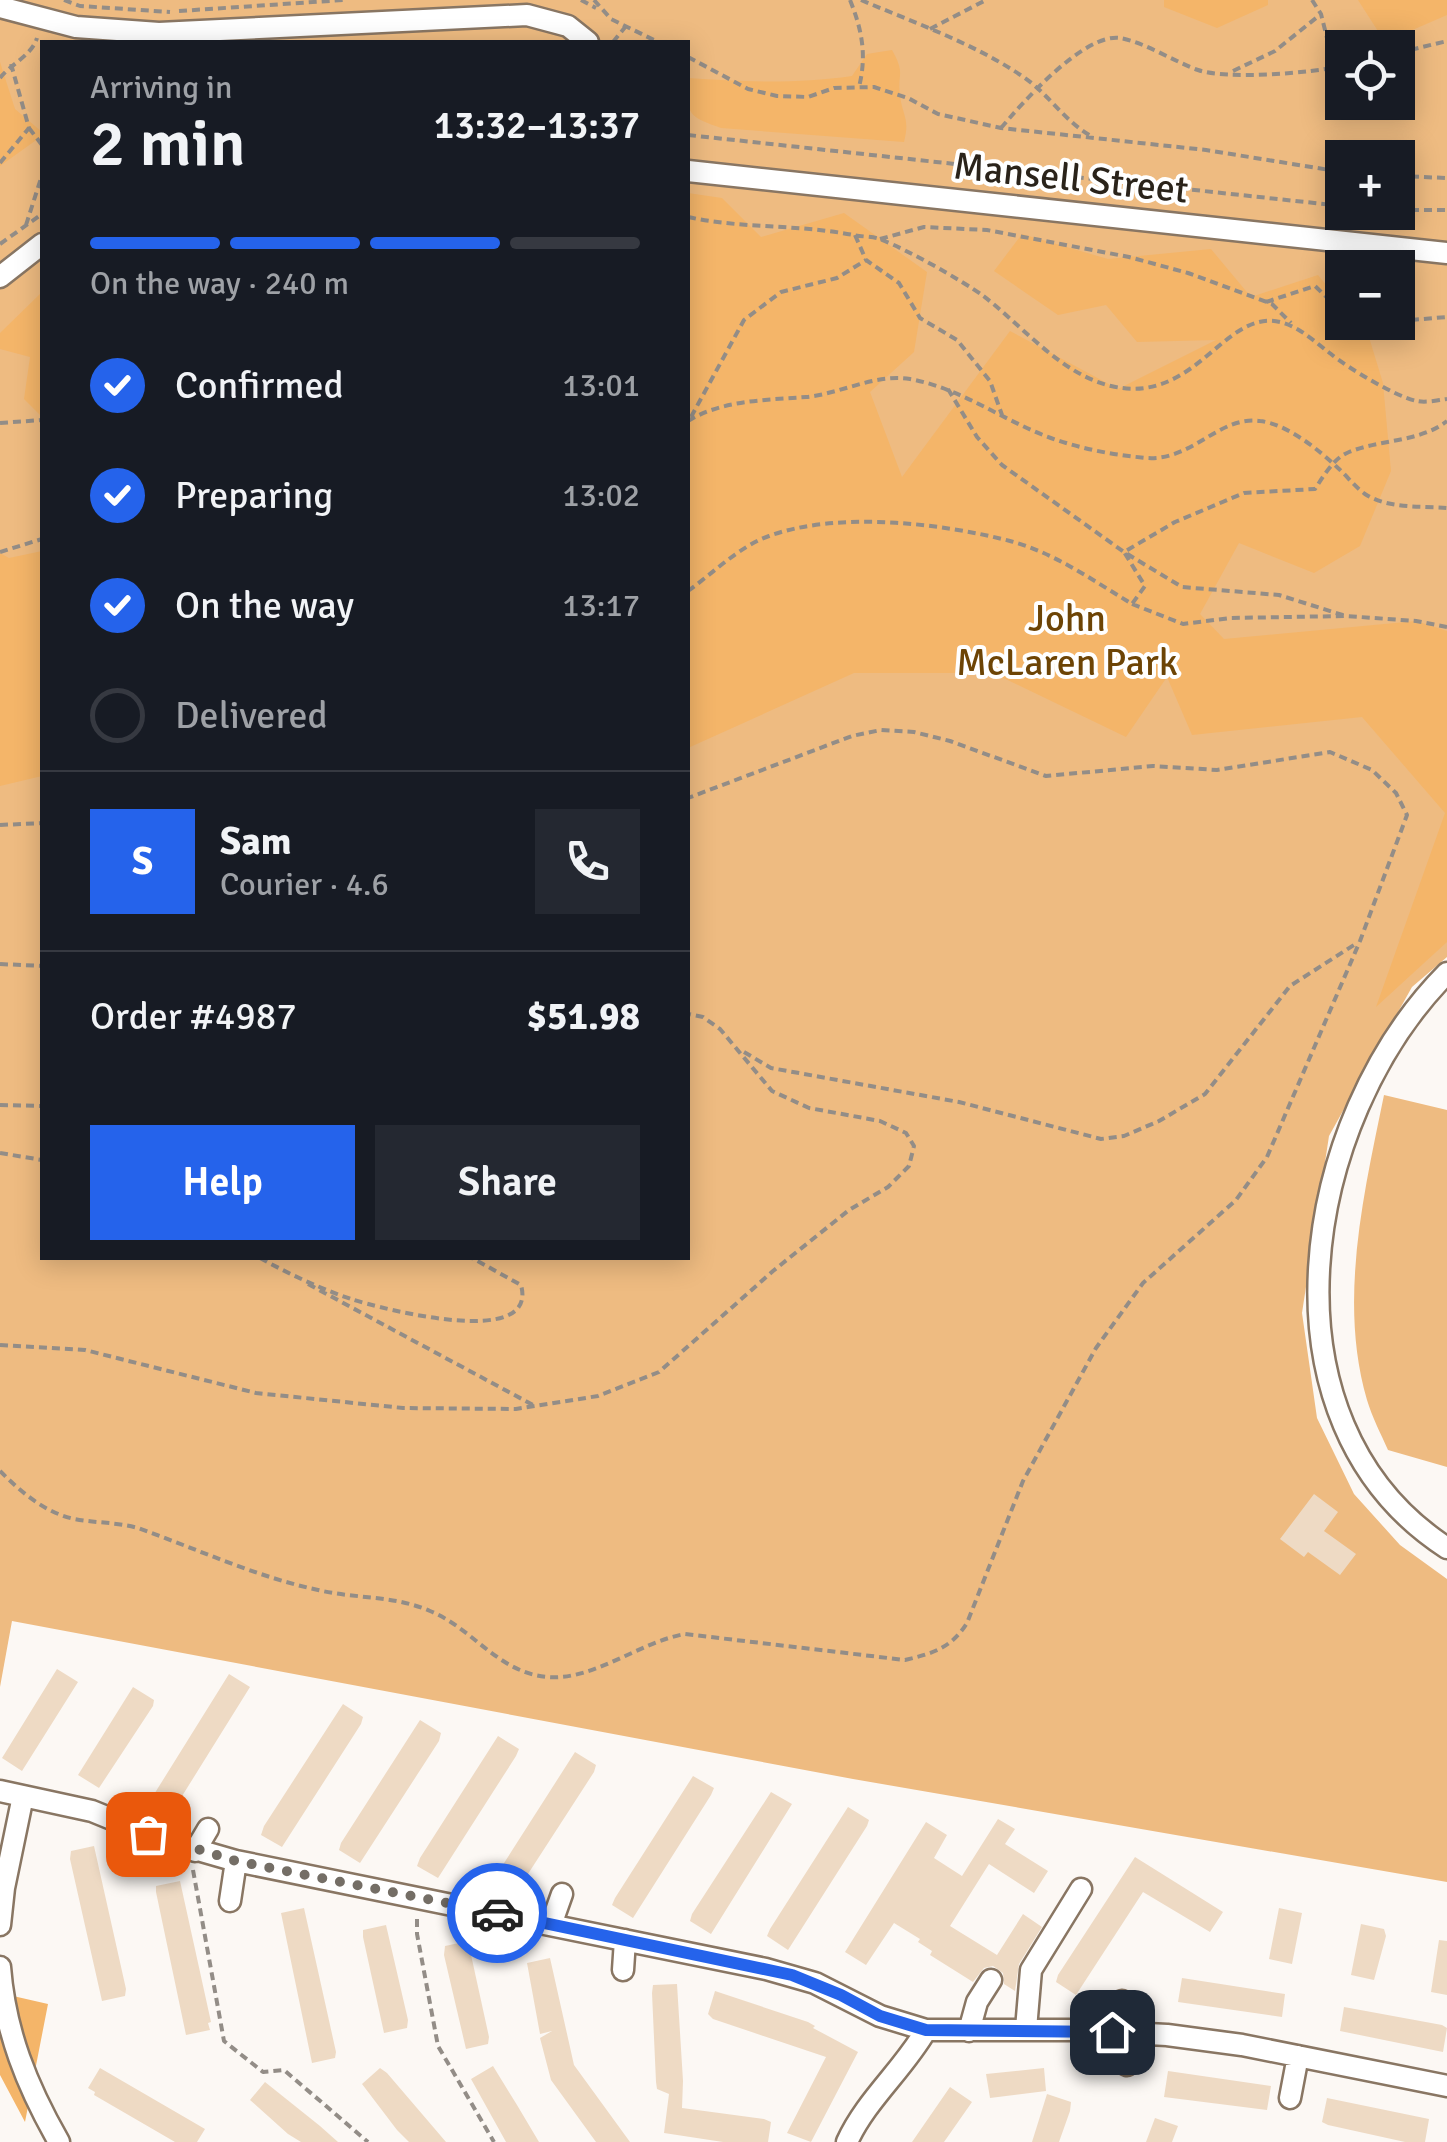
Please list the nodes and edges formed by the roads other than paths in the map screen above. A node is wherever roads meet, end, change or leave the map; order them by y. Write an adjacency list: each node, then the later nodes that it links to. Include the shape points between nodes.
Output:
1 (0, 8): 2 (street, via 76,27 159,33 527,14 568,26)
2 (586, 40)
3 (690, 171): 5 (street, Mansell Street)
4 (40, 246): 6 (street)
5 (1447, 253)
6 (0, 277)
7 (1447, 973): 8 (street, via 1399,1034 1362,1097 1331,1188 1318,1282 1327,1376 1350,1438 1384,1492)
8 (1447, 1548)
9 (0, 1791): 10 (street)
10 (23, 1796): 12 (street, via 92,1811); 17 (street)
11 (208, 1829): 12 (street)
12 (195, 1850): 13 (street)
13 (236, 1861): 16 (street); 18 (street)
14 (1081, 1889): 24 (street, via 1032,1970)
15 (562, 1894): 18 (street)
16 (230, 1901)
17 (0, 1925)
18 (551, 1925): 19 (street)
19 (626, 1940): 21 (street); 25 (street, via 792,1975)
20 (0, 1967): 33 (street, via 14,2047)
21 (622, 1970)
22 (991, 1980): 26 (street, via 976,2002)
23 (1122, 2001): 27 (street)
24 (1026, 2029): 26 (street); 27 (street)
25 (926, 2030): 26 (street); 34 (street)
26 (969, 2031)
27 (1112, 2032): 28 (street)
28 (1136, 2033): 29 (street); 30 (street)
29 (1298, 2056): 31 (street); 32 (street)
30 (1126, 2065)
31 (1447, 2086)
32 (1290, 2098)
33 (59, 2142)
34 (847, 2142)

